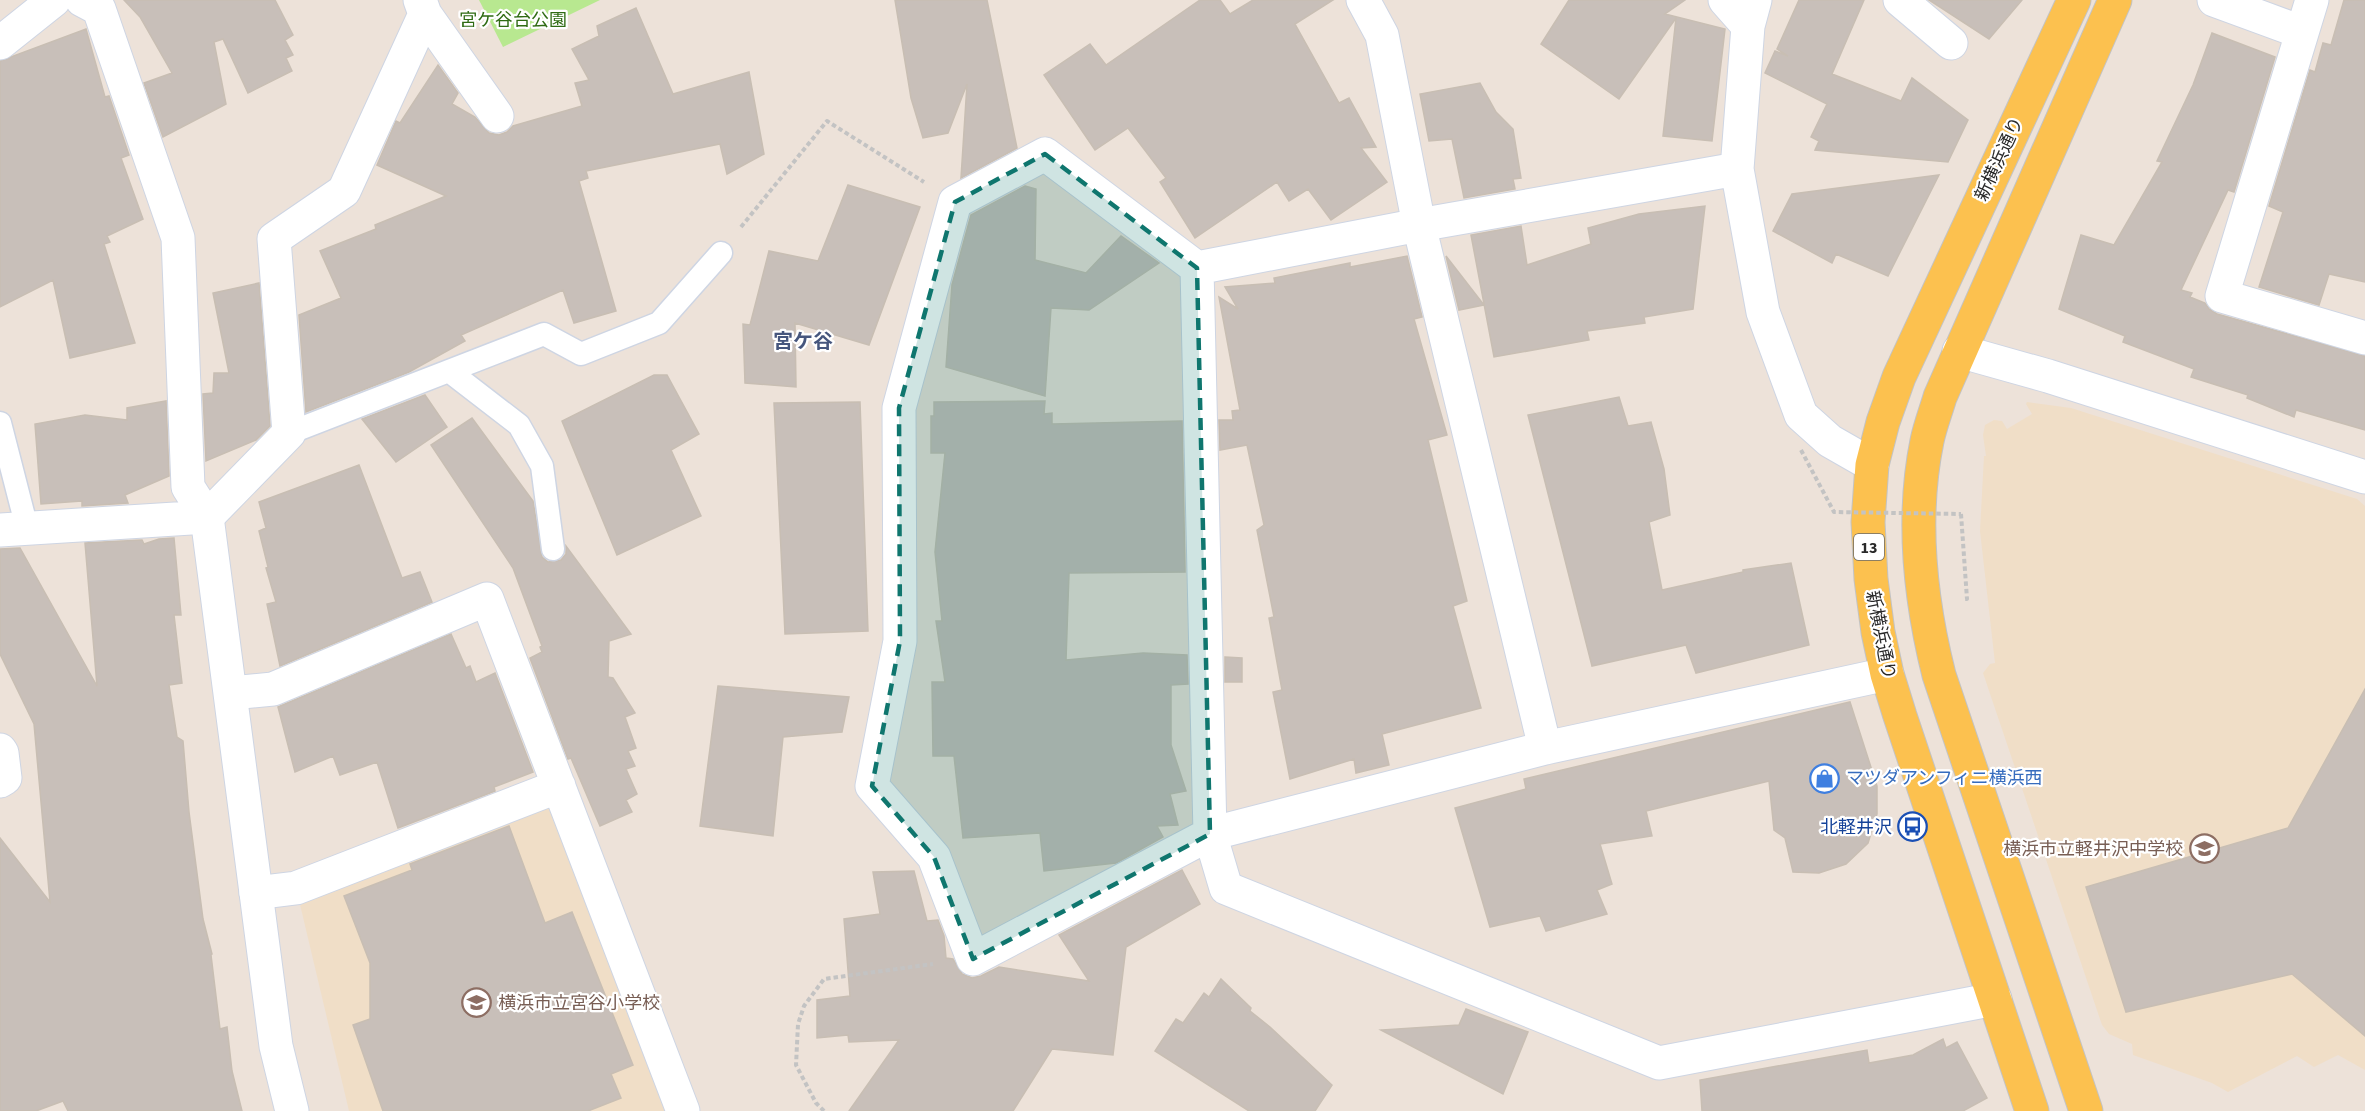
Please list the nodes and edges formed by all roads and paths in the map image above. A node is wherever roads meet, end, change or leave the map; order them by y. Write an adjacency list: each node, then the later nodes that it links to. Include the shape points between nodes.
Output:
1 (77, 0): 12 (street); 29 (street, via 99,9 178,238 188,487)
2 (1363, 0): 17 (street, via 1383,35)
3 (1725, 0): 10 (street)
4 (1900, 0): 13 (street)
5 (2074, 0): 26 (main road, 新横浜通り / 13, via 1920,328 1883,422)
6 (2115, 0): 21 (main road)
7 (2214, 0): 11 (street)
8 (2312, 0): 11 (street)
9 (423, 7): 14 (street); 24 (street, via 344,190 274,239)
10 (1752, 13): 15 (street)
11 (2301, 32): 20 (street, via 2222,296)
12 (0, 43)
13 (1951, 43)
14 (497, 116)
15 (1737, 169): 17 (street); 26 (street, via 1763,312 1801,415 1830,441)
16 (955, 202): 18 (path, via 827,121); 19 (street, via 1045,154); 38 (street, via 899,408 900,641 872,786 934,857)
17 (1419, 225): 19 (street); 34 (street)
18 (721, 253): 22 (lane, via 659,323 581,354 544,334)
19 (1197, 268): 36 (street)
20 (2365, 338)
21 (1959, 351): 27 (street); 44 (main road, via 1927,441 1921,486 1918,532 1928,631 1954,725)
22 (449, 371): 24 (lane); 31 (lane, via 519,425 542,466)
23 (0, 423): 30 (lane)
24 (290, 433): 29 (street)
25 (1800, 450): 28 (path, bridge, via 1834,512)
26 (1872, 465): 32 (main road, 新横浜通り / 13, via 1868,522 1871,579)
27 (2365, 477)
28 (1961, 514)
29 (207, 517): 30 (street); 33 (street)
30 (13, 529)
31 (553, 549)
32 (1887, 674): 34 (street); 39 (main road, 新横浜通り / 13)
33 (231, 693): 35 (street, via 273,689 487,599); 37 (street)
34 (1545, 748): 36 (street)
35 (559, 786): 37 (street, via 296,888); 41 (street)
36 (1210, 834): 38 (street); 39 (street, via 1226,888 1659,1063)
37 (256, 893): 40 (street, via 276,1046)
38 (973, 958): 42 (path, via 824,979 804,1006 798,1024 796,1065)
39 (1995, 999): 43 (main road, 新横浜通り / 13)
40 (292, 1111)
41 (683, 1111)
42 (824, 1111)
43 (2032, 1111)
44 (2086, 1111)

